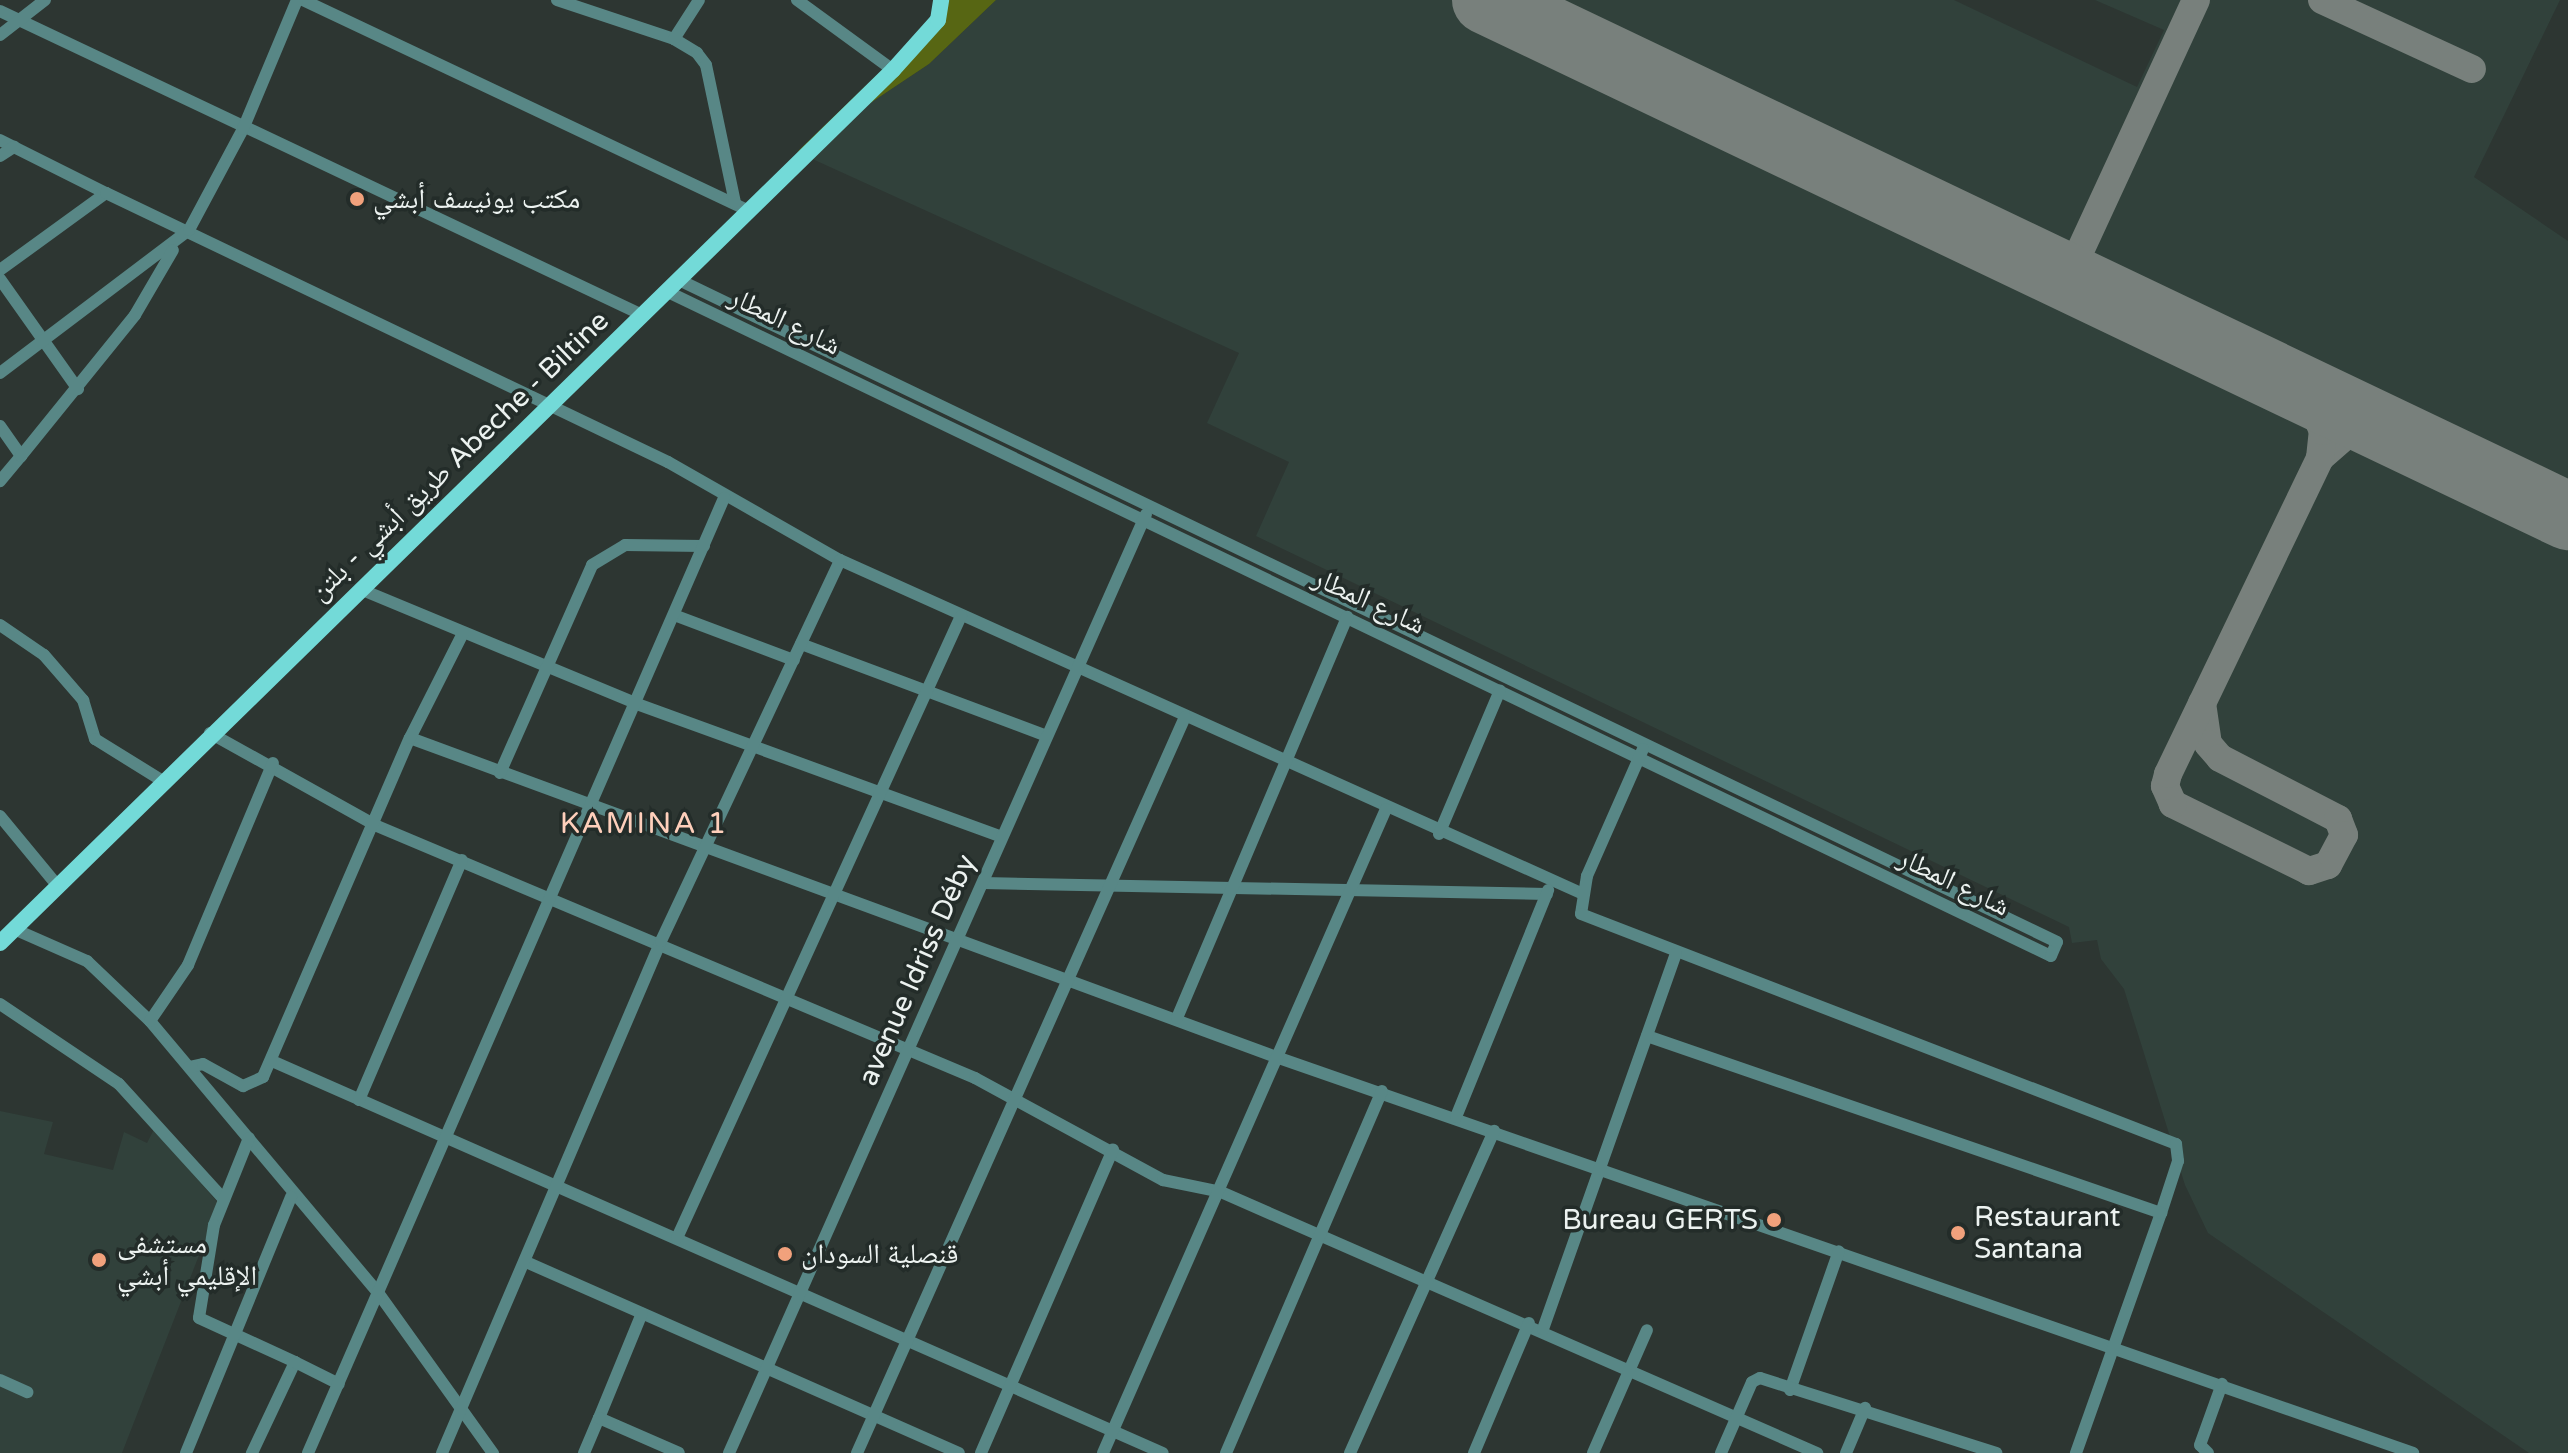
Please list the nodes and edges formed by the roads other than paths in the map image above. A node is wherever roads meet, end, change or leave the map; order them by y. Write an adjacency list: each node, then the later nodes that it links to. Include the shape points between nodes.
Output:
1 (45, 0): 8 (street)
2 (300, 0): 12 (street); 17 (street)
3 (557, 0): 10 (street)
4 (699, 0): 10 (street)
5 (797, 0): 11 (street)
6 (941, 0): 11 (main road, طريق أبشي - بلتن Abeche - Biltine, via 938,20)
7 (0, 11): 8 (street)
8 (20, 20): 9 (street); 12 (street)
9 (0, 35)
10 (674, 39): 17 (street, via 706,65)
11 (893, 70): 17 (main road, طريق أبشي - بلتن Abeche - Biltine)
12 (243, 129): 18 (street); 23 (street)
13 (0, 140): 14 (street)
14 (14, 147): 15 (street); 16 (street)
15 (0, 156)
16 (106, 193): 18 (street); 20 (street)
17 (741, 206): 22 (main road, طريق أبشي - بلتن Abeche - Biltine)
18 (189, 230): 19 (street); 29 (street)
19 (175, 246): 24 (street); 27 (street, via 143,304)
20 (0, 270)
21 (0, 279): 24 (street)
22 (672, 285): 23 (main road, طريق أبشي - بلتن Abeche - Biltine); 26 (street, شارع المطار); 28 (street, شارع المطار)
23 (640, 314): 29 (main road, طريق أبشي - بلتن Abeche - Biltine)
24 (46, 341): 25 (street); 27 (street)
25 (0, 373)
26 (886, 381): 28 (street); 32 (street, شارع المطار)
27 (78, 389): 31 (street)
28 (880, 393): 32 (street, شارع المطار)
29 (550, 404): 34 (street, via 668,462); 39 (main road, طريق أبشي - بلتن Abeche - Biltine)
30 (0, 426): 31 (street)
31 (21, 456): 33 (street)
32 (1044, 465): 35 (street, شارع المطار); 36 (street, شارع المطار)
33 (0, 481)
34 (724, 498): 37 (street); 38 (street)
35 (1151, 508): 36 (street, avenue Idriss Déby); 56 (street, شارع المطار)
36 (1142, 519): 42 (street, شارع المطار); 47 (street, avenue Idriss Déby)
37 (704, 546): 40 (street); 48 (street, via 625,545 605,553 592,565)
38 (840, 560): 41 (street); 45 (street)
39 (360, 589): 44 (street); 53 (main road, طريق أبشي - بلتن Abeche - Biltine)
40 (674, 615): 46 (street); 51 (street)
41 (961, 616): 47 (street); 49 (street)
42 (1347, 617): 50 (street, شارع المطار); 60 (street)
43 (0, 625): 62 (street, via 44,655 83,700 95,739)
44 (463, 633): 48 (street); 55 (street)
45 (801, 644): 46 (street); 49 (street)
46 (794, 660): 57 (street)
47 (1074, 668): 52 (street); 54 (street, avenue Idriss Déby)
48 (548, 669): 51 (street); 61 (street)
49 (926, 689): 54 (street); 63 (street)
50 (1500, 690): 58 (street, شارع المطار); 68 (street)
51 (637, 704): 57 (street); 64 (street)
52 (1185, 717): 60 (street); 75 (street)
53 (210, 733): 59 (street); 62 (main road, طريق أبشي - بلتن Abeche - Biltine)
54 (1045, 735): 69 (street, avenue Idriss Déby)
55 (410, 738): 61 (street); 67 (street)
56 (1646, 743): 58 (street); 58 (street, شارع المطار, via 2057,942 2051,956)
57 (754, 744): 63 (street); 70 (street)
58 (1640, 756): 78 (street)
59 (273, 763): 67 (street); 91 (street, via 188,965)
60 (1284, 765): 65 (street); 76 (street)
61 (500, 773): 64 (street)
62 (161, 780): 74 (main road, طريق أبشي - بلتن Abeche - Biltine)
63 (881, 792): 69 (street); 79 (street)
64 (588, 806): 70 (street); 81 (street)
65 (1386, 809): 68 (street); 77 (street)
66 (0, 816): 74 (street)
67 (377, 826): 71 (street); 95 (street)
68 (1439, 834): 72 (street)
69 (1000, 836): 73 (street, avenue Idriss Déby)
70 (706, 847): 79 (street); 83 (street)
71 (462, 860): 81 (street); 99 (street)
72 (1553, 880): 78 (street); 80 (street)
73 (983, 883): 75 (street); 84 (street, avenue Idriss Déby)
74 (56, 884): 82 (main road, طريق أبشي - بلتن Abeche - Biltine)
75 (1111, 884): 76 (street); 87 (street)
76 (1233, 887): 77 (street); 90 (street)
77 (1350, 892): 80 (street); 94 (street)
78 (1581, 893): 86 (street, via 1579,908 1590,920)
79 (834, 894): 84 (street); 88 (street)
80 (1547, 894): 100 (street)
81 (550, 895): 83 (street); 103 (street)
82 (14, 929): 85 (main road, طريق أبشي - بلتن Abeche - Biltine); 91 (street, via 87,961)
83 (661, 941): 88 (street); 106 (street)
84 (955, 941): 87 (street); 93 (street, avenue Idriss Déby)
85 (0, 943)
86 (1676, 954): 92 (street); 110 (street, via 2170,1139 2178,1161)
87 (1066, 979): 90 (street); 98 (street)
88 (786, 998): 93 (street); 112 (street)
89 (0, 1004): 108 (street, via 119,1084)
90 (1177, 1018): 94 (street)
91 (150, 1021): 96 (street)
92 (1647, 1036): 105 (street); 110 (street)
93 (908, 1050): 98 (street); 116 (street, avenue Idriss Déby)
94 (1279, 1058): 97 (street); 107 (street)
95 (272, 1061): 96 (street, via 254,1086 203,1064); 99 (street)
96 (189, 1067): 102 (street)
97 (1382, 1091): 100 (street); 111 (street)
98 (1013, 1097): 104 (street); 123 (street)
99 (359, 1100): 103 (street)
100 (1456, 1117): 101 (street)
101 (1494, 1131): 105 (street); 115 (street)
102 (249, 1138): 108 (street); 109 (street)
103 (445, 1139): 106 (street); 117 (street)
104 (1113, 1149): 107 (street, via 1163,1180); 131 (street)
105 (1600, 1169): 113 (street); 120 (street)
106 (557, 1185): 112 (street); 114 (street)
107 (1221, 1192): 111 (street); 139 (street)
108 (222, 1197): 122 (street, via 199,1318)
109 (291, 1197): 117 (street); 122 (street)
110 (2161, 1213): 124 (street)
111 (1320, 1235): 115 (street); 154 (street)
112 (677, 1238): 116 (street)
113 (1839, 1251): 124 (street); 132 (street)
114 (526, 1262): 118 (street); 135 (street)
115 (1426, 1282): 119 (street); 155 (street)
116 (800, 1292): 123 (street); 127 (street, avenue Idriss Déby)
117 (379, 1294): 129 (street); 135 (street)
118 (642, 1313): 127 (street); 138 (street)
119 (1529, 1323): 120 (street); 156 (street)
120 (1543, 1329): 126 (street)
121 (1647, 1330): 126 (street)
122 (236, 1332): 125 (street); 140 (street)
123 (907, 1339): 131 (street); 136 (street)
124 (2115, 1348): 130 (street); 162 (street)
125 (295, 1362): 129 (street); 142 (street)
126 (1633, 1367): 137 (street); 157 (street)
127 (766, 1370): 136 (street); 148 (street, avenue Idriss Déby)
128 (0, 1380): 133 (street)
129 (339, 1384): 143 (street)
130 (2222, 1384): 163 (street, via 2200,1445); 164 (street)
131 (1009, 1386): 139 (street); 151 (street)
132 (1790, 1390): 134 (street); 137 (street, via 1760,1378 1752,1382)
133 (27, 1392)
134 (1865, 1408): 160 (street); 161 (street)
135 (462, 1409): 144 (street); 145 (street)
136 (874, 1414): 149 (street); 150 (street)
137 (1736, 1417): 158 (street); 159 (street)
138 (599, 1418): 146 (street); 147 (street)
139 (1113, 1431): 152 (street); 153 (street)
140 (188, 1450): 141 (street)
141 (203, 1453)
142 (252, 1453)
143 (308, 1453)
144 (442, 1453)
145 (493, 1453)
146 (584, 1453)
147 (679, 1453)
148 (729, 1453)
149 (857, 1453)
150 (959, 1453)
151 (981, 1453)
152 (1103, 1453)
153 (1163, 1453)
154 (1226, 1453)
155 (1350, 1453)
156 (1474, 1453)
157 (1593, 1453)
158 (1721, 1453)
159 (1817, 1453)
160 (1846, 1453)
161 (1996, 1453)
162 (2076, 1453)
163 (2208, 1453)
164 (2413, 1453)

